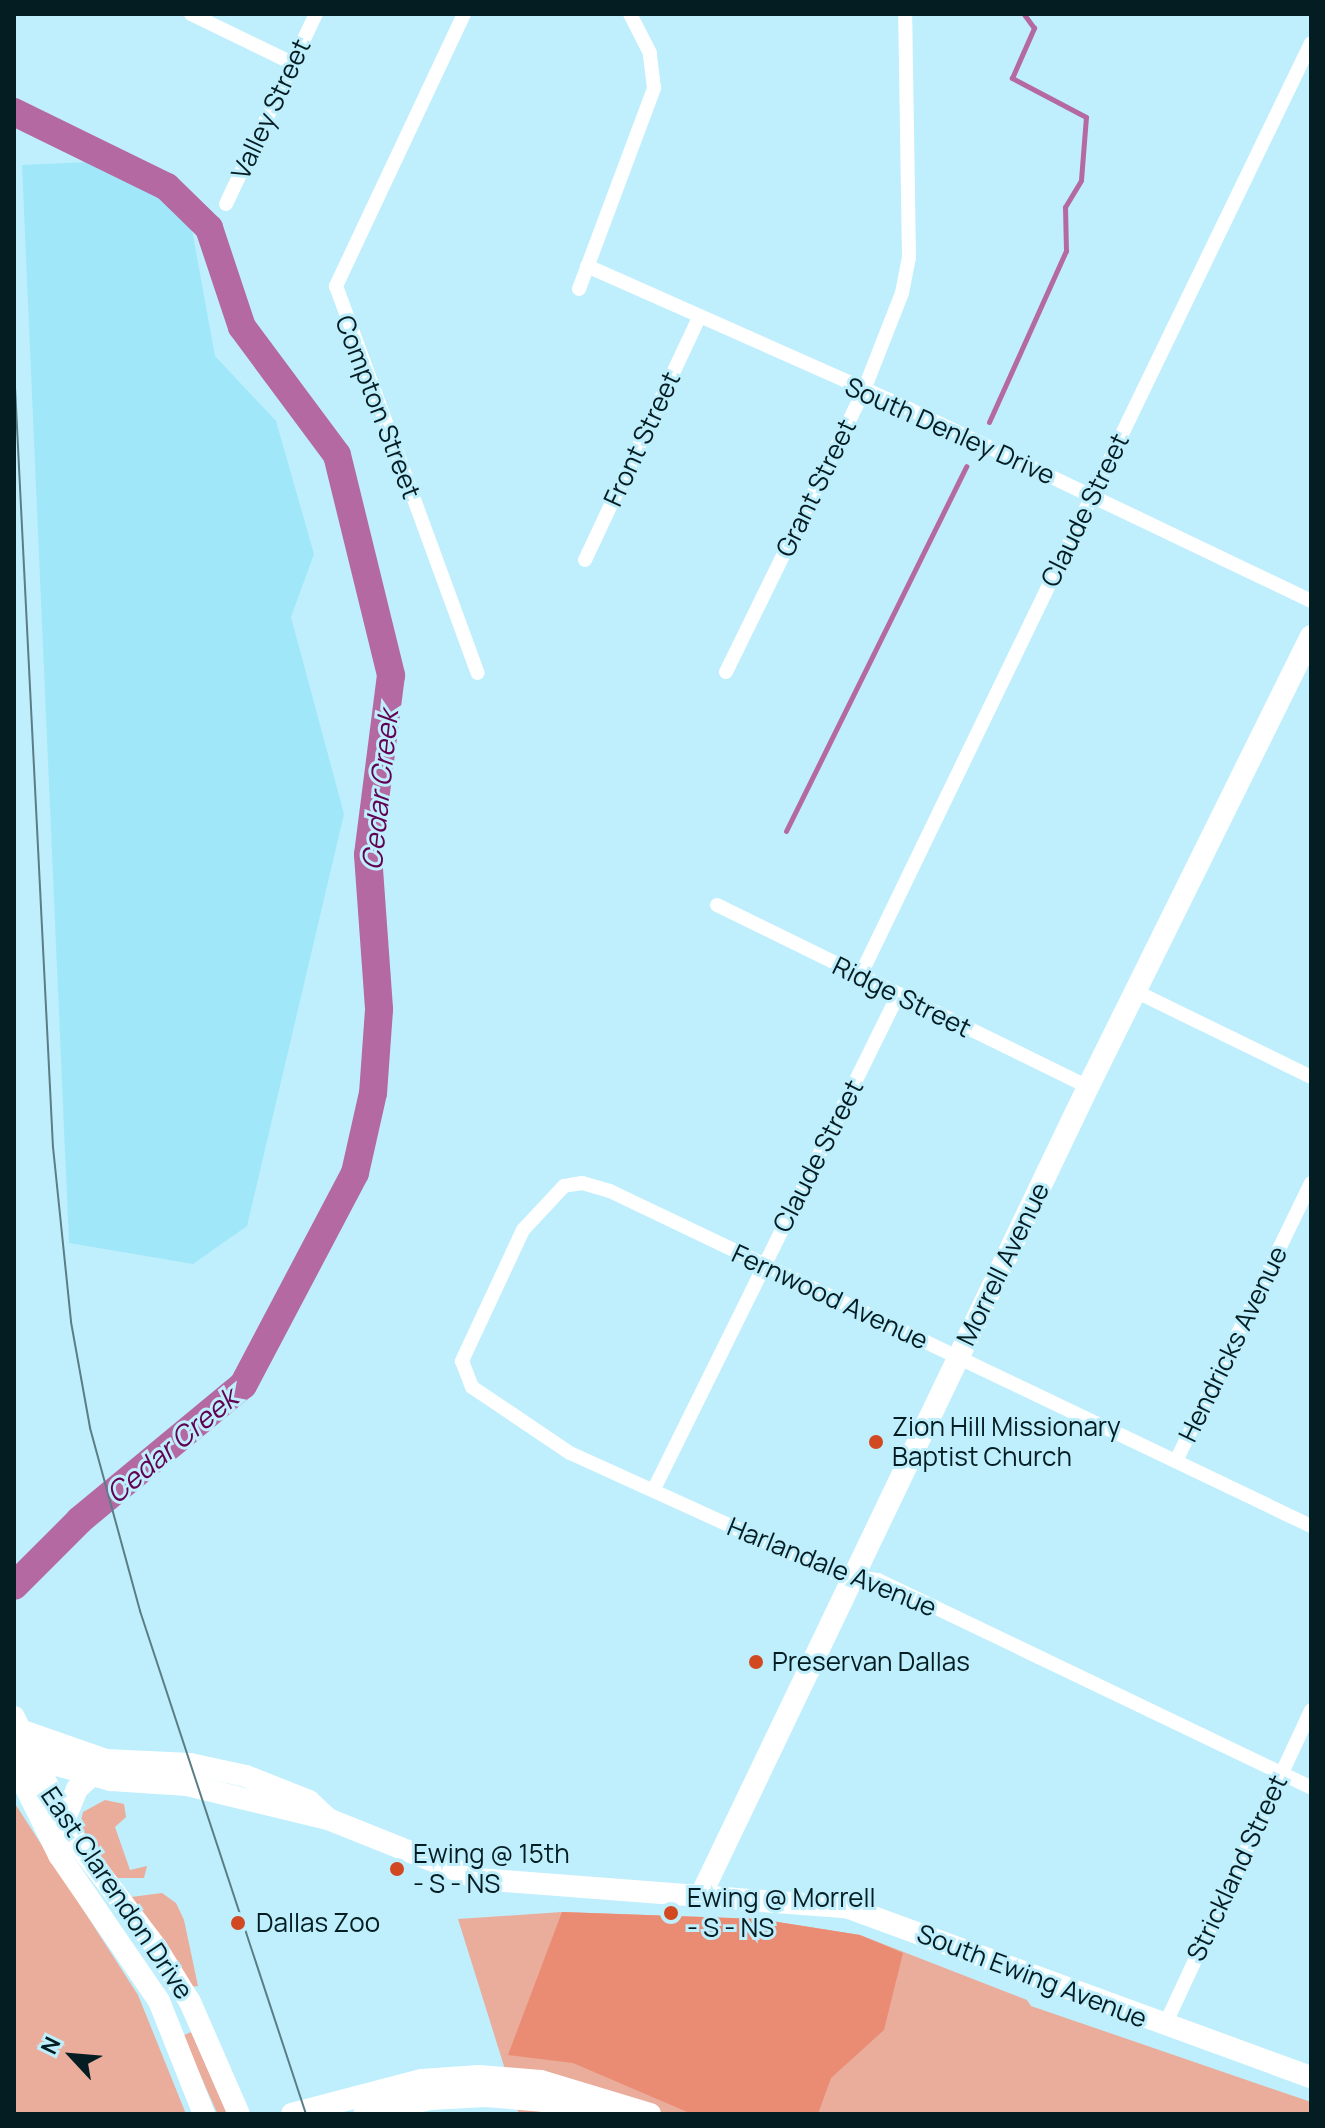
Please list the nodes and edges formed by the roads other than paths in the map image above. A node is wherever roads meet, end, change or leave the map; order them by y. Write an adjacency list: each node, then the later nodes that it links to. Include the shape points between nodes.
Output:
1 (191, 14): 7 (street)
2 (316, 14): 7 (street, Valley Street)
3 (464, 14): 18 (street, Compton Street, via 336,286)
4 (630, 14): 9 (street, via 650,53 654,88)
5 (905, 14): 12 (street, Grant Street, via 909,258 902,293)
6 (1311, 43): 13 (street, Claude Street)
7 (292, 63): 8 (street, Valley Street)
8 (226, 204)
9 (587, 266): 10 (street); 11 (street, South Denley Drive)
10 (579, 289)
11 (699, 318): 12 (street, South Denley Drive); 14 (street, Front Street)
12 (864, 390): 13 (street, South Denley Drive); 17 (street, Grant Street)
13 (1092, 496): 15 (street, South Denley Drive); 20 (street, Claude Street)
14 (585, 560)
15 (1311, 601)
16 (1311, 636): 21 (street, Morrell Avenue)
17 (726, 672)
18 (478, 673)
19 (717, 905): 20 (street, Ridge Street)
20 (860, 976): 22 (street, Ridge Street)
21 (1135, 991): 23 (street); 24 (street, Morrell Avenue)
22 (898, 995): 24 (street, Ridge Street); 26 (street, Claude Street)
23 (1311, 1077)
24 (1088, 1087): 27 (street, Morrell Avenue)
25 (1311, 1183): 29 (street, Hendricks Avenue)
26 (763, 1267): 27 (street, Fernwood Avenue); 28 (street, Fernwood Avenue, via 610,1191 582,1183 564,1186 523,1230); 30 (street, Claude Street)
27 (958, 1357): 29 (street, Fernwood Avenue); 32 (street, Morrell Avenue)
28 (462, 1361): 30 (street, Harlandale Avenue, via 472,1387 509,1416 570,1453)
29 (1176, 1461): 31 (street, Fernwood Avenue)
30 (654, 1489): 32 (street, Harlandale Avenue, via 759,1542)
31 (1311, 1526)
32 (853, 1577): 36 (street, Harlandale Avenue, via 878,1580); 41 (street, Morrell Avenue)
33 (1311, 1710): 36 (street, Strickland Street)
34 (16, 1725): 35 (street, East Clarendon Drive); 39 (street, South Ewing Avenue, via 106,1760 190,1764 246,1776 309,1801)
35 (20, 1758): 37 (street, South Ewing Avenue); 40 (street, East Clarendon Drive); 43 (street, East Clarendon Drive, via 59,1855 142,1972)
36 (1281, 1772): 38 (street, Harlandale Avenue); 44 (street, Strickland Street)
37 (92, 1775): 39 (street, South Ewing Avenue, via 187,1785); 40 (street, via 77,1789)
38 (1311, 1787)
39 (328, 1819): 41 (street, South Ewing Avenue, via 478,1879)
40 (64, 1821): 42 (street, East Clarendon Drive)
41 (701, 1895): 44 (street, South Ewing Avenue, via 846,1907)
42 (190, 2002): 43 (street); 48 (street, East Clarendon Drive)
43 (169, 2026): 47 (street, East Clarendon Drive)
44 (1164, 2027): 45 (street, South Ewing Avenue)
45 (1311, 2077)
46 (542, 2091): 49 (street, via 479,2076 422,2080); 50 (street, via 430,2099); 51 (street); 52 (street)
47 (204, 2114)
48 (239, 2114)
49 (292, 2114)
50 (364, 2114)
51 (594, 2114)
52 (650, 2114)

